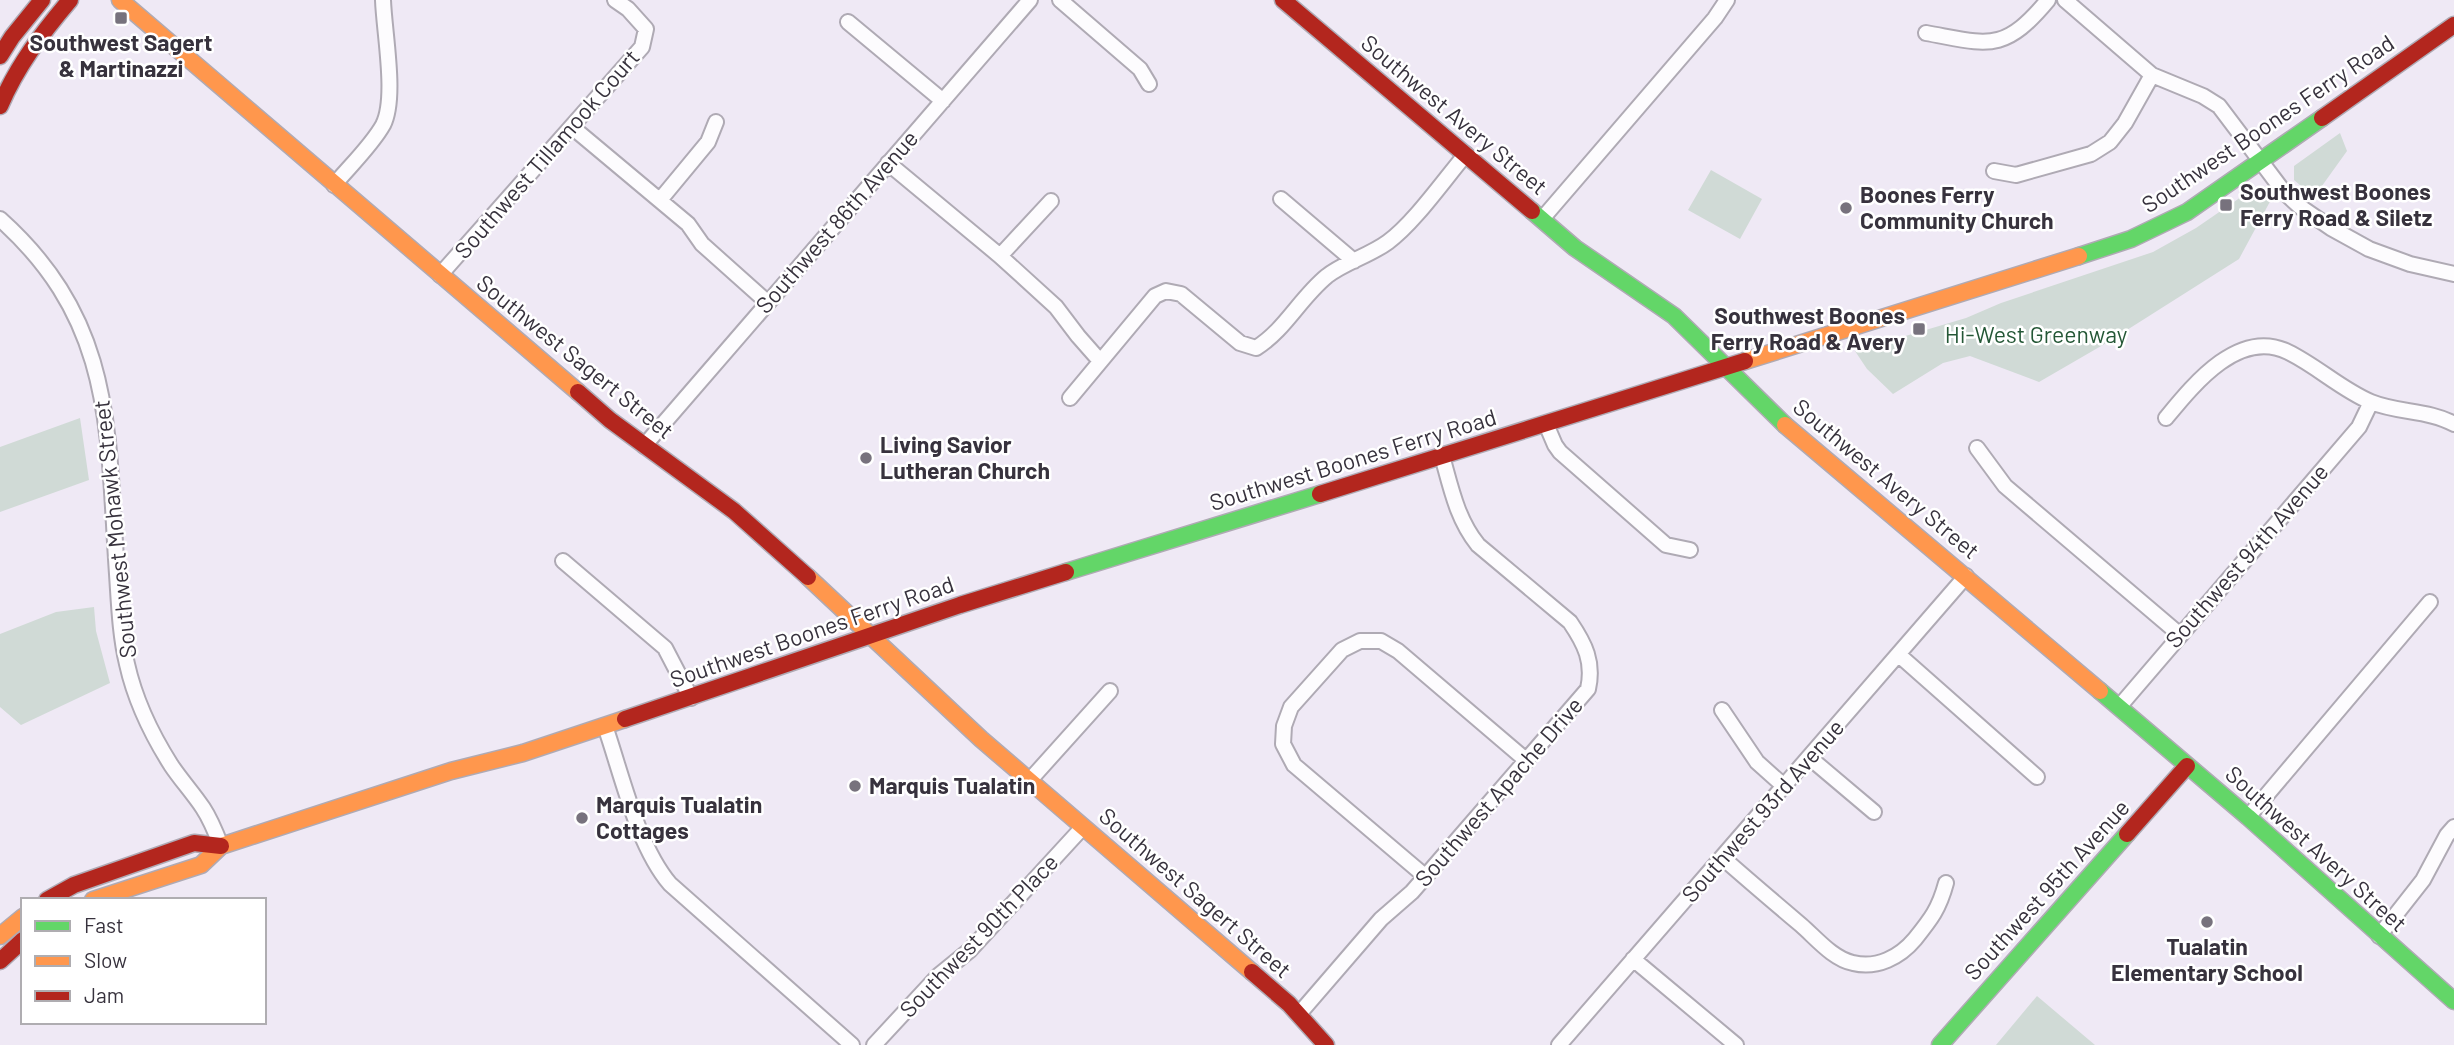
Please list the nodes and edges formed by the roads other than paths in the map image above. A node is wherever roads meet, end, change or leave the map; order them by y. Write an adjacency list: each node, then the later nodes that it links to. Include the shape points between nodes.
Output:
1 (42, 0): 15 (main road)
2 (70, 0): 19 (main road, via 32,45)
3 (120, 0): 26 (main road, Southwest Sagert Street)
4 (383, 0): 26 (street, via 388,111 382,128)
5 (615, 0): 21 (street, Southwest Tillamook Court, via 646,29 642,47)
6 (1030, 0): 18 (street, Southwest 86th Avenue)
7 (1060, 0): 17 (street, via 1140,69)
8 (1283, 0): 22 (main road, Southwest Avery Street)
9 (1727, 0): 31 (street)
10 (2048, 0): 14 (street, via 2009,37 1991,43)
11 (2065, 0): 16 (street)
12 (848, 22): 18 (street)
13 (2454, 25): 23 (main road, Southwest Boones Ferry Road)
14 (1926, 33)
15 (0, 56)
16 (2152, 75): 23 (street, via 2219,106); 25 (street, via 2125,123 2110,142 2091,154 2016,175)
17 (1149, 84)
18 (943, 101): 24 (street, Southwest 86th Avenue)
19 (0, 106)
20 (716, 122): 28 (street, via 708,142)
21 (572, 127): 28 (street); 35 (street, Southwest Tillamook Court)
22 (1466, 155): 31 (main road, Southwest Avery Street); 33 (street, via 1400,231)
23 (2259, 161): 34 (street, via 2291,199 2330,228 2369,249); 38 (main road, Southwest Boones Ferry Road, via 2188,212 2140,236)
24 (888, 163): 32 (street); 36 (street, Southwest 86th Avenue)
25 (1994, 171)
26 (334, 185): 35 (main road, Southwest Sagert Street)
27 (1281, 199): 33 (street)
28 (660, 200): 36 (street)
29 (1051, 201): 32 (street)
30 (0, 219): 69 (street, Southwest Mohawk Street, via 59,287 93,356 106,420 127,665 152,732 204,809)
31 (1542, 219): 38 (main road, Southwest Avery Street, via 1591,260 1674,316)
32 (1000, 256): 37 (street, via 1056,307)
33 (1354, 261): 37 (street, via 1329,274 1272,338 1256,348 1240,343 1181,294 1166,291 1155,296)
34 (2454, 274)
35 (440, 275): 44 (main road, Southwest Sagert Street)
36 (767, 302): 44 (street, Southwest 86th Avenue)
37 (1100, 361): 39 (street)
38 (1727, 368): 42 (main road, Southwest Boones Ferry Road); 49 (main road, Southwest Avery Street, via 1786,426)
39 (1070, 398)
40 (2371, 402): 41 (street, via 2286,351 2267,347 2243,349 2220,362); 43 (street); 51 (street, Southwest 94th Avenue, via 2359,427)
41 (2166, 418)
42 (1546, 424): 46 (main road, Southwest Boones Ferry Road); 47 (street, via 1555,446 1579,469 1667,545)
43 (2454, 424)
44 (644, 446): 52 (main road, Southwest Sagert Street, via 713,494)
45 (1977, 448): 51 (street, via 2005,486)
46 (1442, 456): 52 (main road, Southwest Boones Ferry Road); 60 (street, Southwest Apache Drive, via 1467,531 1570,622 1589,657 1588,689)
47 (1690, 550)
48 (563, 561): 55 (street, via 665,648)
49 (1966, 576): 53 (street, Southwest 93rd Avenue); 56 (main road, Southwest Avery Street)
50 (2430, 602): 66 (street)
51 (2179, 634): 56 (street, Southwest 94th Avenue)
52 (872, 635): 55 (main road, Southwest Boones Ferry Road); 63 (main road, Southwest Sagert Street)
53 (1899, 655): 59 (street, Southwest 93rd Avenue); 62 (street)
54 (1110, 691): 63 (street)
55 (691, 698): 58 (main road, Southwest Boones Ferry Road)
56 (2119, 707): 61 (main road, Southwest Avery Street)
57 (1722, 710): 64 (street, via 1757,762)
58 (605, 726): 69 (main road, Southwest Boones Ferry Road); 83 (street, via 629,800 661,873)
59 (1810, 758): 64 (street, Southwest 93rd Avenue); 65 (street)
60 (1527, 761): 71 (street, Southwest Apache Drive); 71 (street, via 1381,640 1360,641 1342,650 1292,707 1283,726 1283,744 1294,765)
61 (2187, 766): 66 (main road, Southwest Avery Street); 88 (main road, Southwest 95th Avenue)
62 (2037, 777)
63 (1030, 780): 67 (main road, Southwest Sagert Street)
64 (1785, 787): 70 (street, Southwest 93rd Avenue)
65 (1874, 812)
66 (2248, 817): 77 (main road, Southwest Avery Street)
67 (1083, 827): 82 (main road, Southwest Sagert Street); 84 (street, Southwest 90th Place, via 970,950 931,983)
68 (2454, 827): 77 (street, via 2423,880)
69 (221, 846): 73 (main road, Southwest Boones Ferry Road, via 194,843 85,881); 74 (main road, Southwest Boones Ferry Road, via 201,865)
70 (1723, 858): 72 (street, via 1831,952 1853,964 1879,963 1909,946 1935,914); 79 (street, Southwest 93rd Avenue)
71 (1426, 877): 82 (street, Southwest Apache Drive, via 1381,919)
72 (1946, 883)
73 (51, 898)
74 (99, 898)
75 (21, 919): 76 (main road)
76 (0, 936)
77 (2379, 936): 81 (main road, Southwest Avery Street)
78 (21, 942): 80 (main road)
79 (1633, 959): 86 (street, Southwest 93rd Avenue); 87 (street)
80 (0, 961)
81 (2454, 1001)
82 (1299, 1014): 85 (main road, Southwest Sagert Street)
83 (852, 1045)
84 (874, 1045)
85 (1326, 1045)
86 (1559, 1045)
87 (1737, 1045)
88 (1940, 1045)

